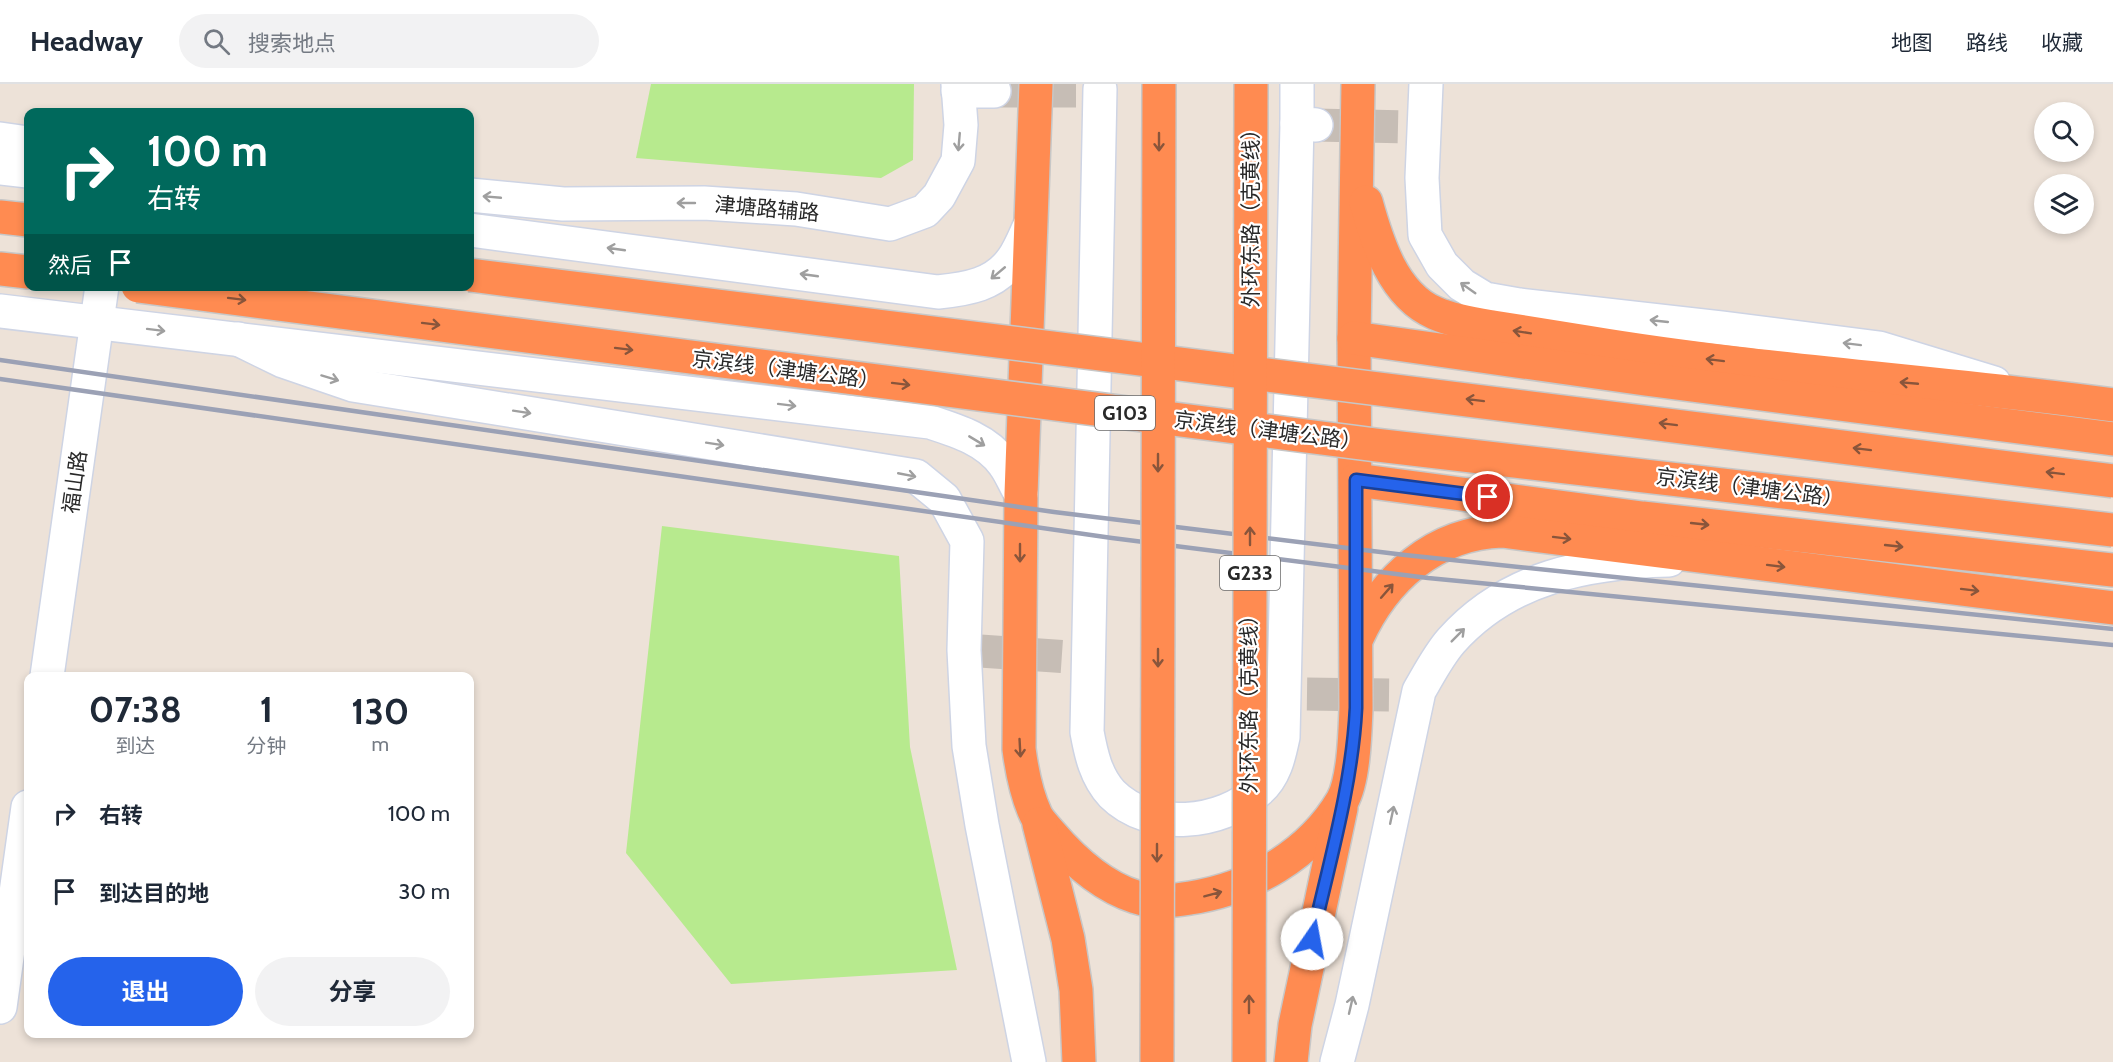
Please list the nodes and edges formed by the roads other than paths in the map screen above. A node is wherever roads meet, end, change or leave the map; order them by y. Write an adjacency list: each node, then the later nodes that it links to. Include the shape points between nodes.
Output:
1 (1036, 84): 18 (highway)
2 (1159, 84): 47 (highway, one-way to 47, bridge)
3 (1251, 84): 48 (highway, 外环东路（克黄线） / G233, one-way to 3, bridge)
4 (1298, 84): 8 (street, via 1307,124 1295,694 1273,773 1259,790 1235,806 1208,816 1170,820 1127,807 1099,776 1087,732 1078,657)
5 (1358, 84): 12 (highway)
6 (1426, 84): 29 (street, one-way to 6, via 1879,348 1485,299 1462,285 1442,265 1425,235 1417,126)
7 (958, 88): 9 (street); 15 (street, 津塘路辅路, one-way to 15, via 958,161 939,196 925,211 890,224 796,209 704,203 562,204)
8 (1092, 88)
9 (994, 91)
10 (0, 139): 11 (street)
11 (24, 142)
12 (1356, 145): 27 (highway); 29 (highway, one-way to 12, via 1625,349 1462,322 1434,313 1410,295 1384,257 1374,232)
13 (0, 168): 14 (street)
14 (24, 171)
15 (474, 195)
16 (0, 217): 17 (highway)
17 (24, 220)
18 (1030, 225): 19 (street, one-way to 19, via 1013,260 999,274 983,284 938,292); 34 (highway)
19 (474, 231)
20 (0, 269): 21 (highway)
21 (24, 272)
22 (474, 275): 33 (highway, one-way to 22, bridge)
23 (101, 291): 26 (street, 福山路)
24 (177, 291): 35 (highway, 京滨线（津塘公路） / G103, one-way to 35, bridge, via 1376,445)
25 (0, 311): 26 (street)
26 (97, 323): 28 (street, one-way to 28); 40 (street, 福山路)
27 (1354, 338): 31 (highway); 32 (highway)
28 (238, 339): 34 (street, one-way to 34, via 930,422 964,433 991,449); 45 (street, one-way to 45, via 283,361 353,385 916,476 944,499 967,541 972,650 969,746)
29 (2030, 394): 30 (highway)
30 (2113, 405)
31 (2113, 439)
32 (1356, 480): 37 (highway, one-way to 37, via 1642,518); 39 (highway)
33 (2113, 480)
34 (1021, 494): 42 (highway, one-way to 42, via 1019,749 1024,783)
35 (2113, 530)
36 (1726, 559): 38 (highway, one-way to 38); 39 (highway, one-way to 36, via 1379,599 1410,567 1432,550 1480,532 1502,531); 50 (street, one-way to 36, via 1352,1005 1405,693 1476,616 1513,591 1575,569 1641,561)
37 (2113, 570)
38 (2113, 608)
39 (1356, 640): 41 (highway, via 1354,743)
40 (48, 672)
41 (1343, 800): 42 (highway, one-way to 41, via 1089,873 1136,897 1160,901 1219,892 1272,870 1321,831); 49 (highway, via 1307,963)
42 (1037, 817): 46 (highway, via 1068,939 1076,990)
43 (24, 836): 44 (street)
44 (0, 1007)
45 (1029, 1062)
46 (1079, 1062)
47 (1157, 1062)
48 (1249, 1062)
49 (1291, 1062)
50 (1337, 1062)

